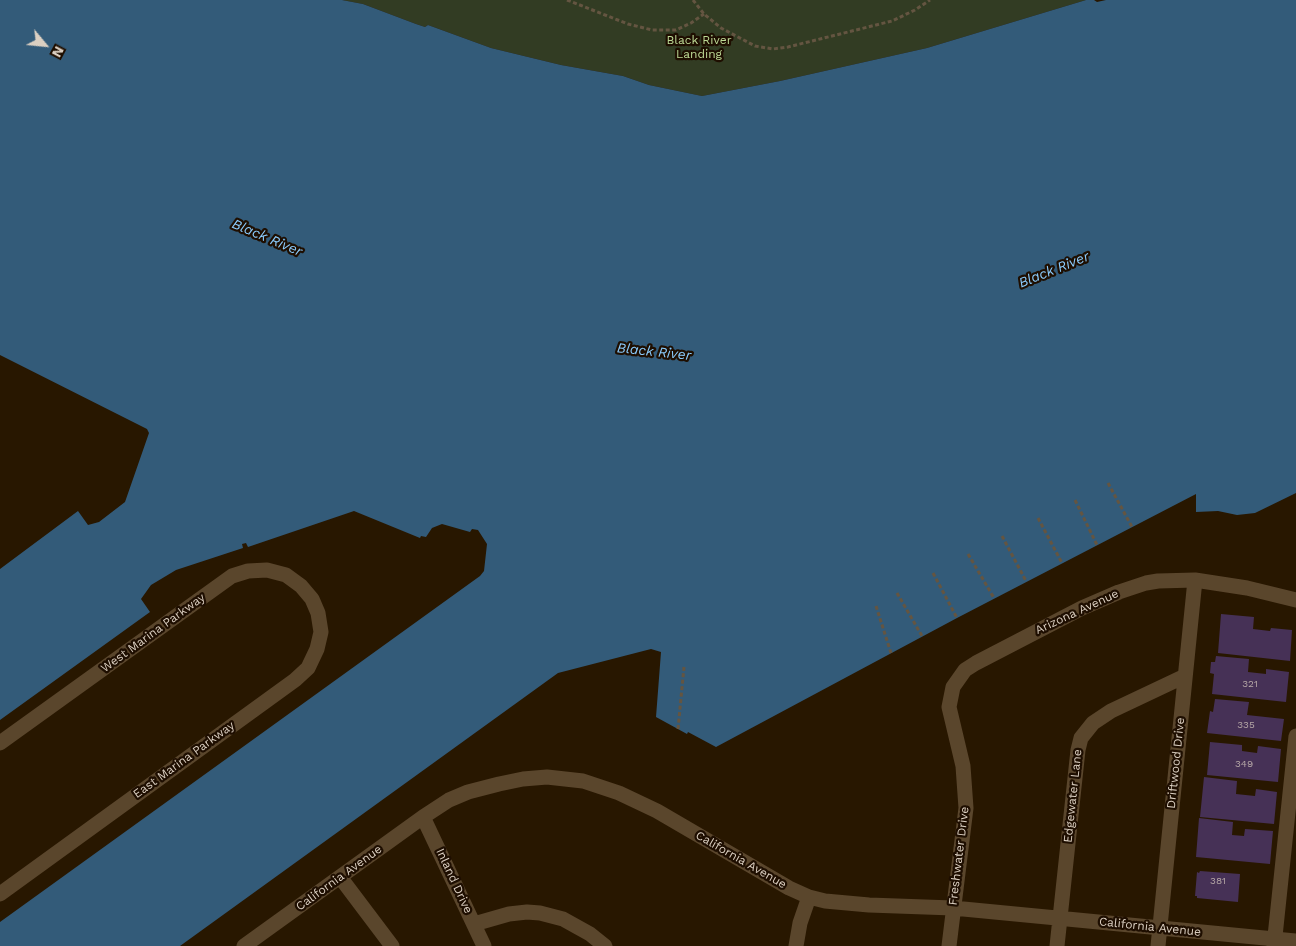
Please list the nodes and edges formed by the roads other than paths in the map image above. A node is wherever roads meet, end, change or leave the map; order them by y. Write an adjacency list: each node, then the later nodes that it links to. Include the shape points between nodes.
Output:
1 (1195, 580): 3 (street, Arizona Avenue); 4 (street, Driftwood Drive); 5 (street, Arizona Avenue, via 1146,583 1073,612 969,667 956,680)
2 (312, 599): 7 (street, West Marina Parkway, via 286,576 267,570 232,576); 10 (street, East Marina Parkway, via 321,632 318,650 308,668)
3 (1296, 600)
4 (1185, 676): 13 (street, Edgewater Lane, via 1111,711 1081,738); 15 (street, Driftwood Drive)
5 (948, 707): 12 (street, Freshwater Drive, via 963,766 966,794)
6 (1296, 736): 17 (street)
7 (0, 743)
8 (423, 816): 9 (street, California Avenue); 11 (street, California Avenue, via 468,792 499,784 547,777 583,781 657,811); 14 (street, Inland Drive)
9 (340, 877): 18 (street, California Avenue); 19 (street)
10 (0, 894)
11 (809, 897): 12 (street, California Avenue, via 848,904); 22 (street)
12 (953, 908): 13 (street, California Avenue); 23 (street, Freshwater Drive)
13 (1060, 918): 15 (street, California Avenue); 24 (street, Edgewater Lane)
14 (474, 924): 20 (street, Inland Drive); 21 (street, via 509,914 540,913 563,919)
15 (1159, 928): 17 (street, California Avenue); 25 (street, Driftwood Drive)
16 (1296, 941): 17 (street, California Avenue)
17 (1275, 943)
18 (244, 946)
19 (392, 946)
20 (484, 946)
21 (605, 946)
22 (796, 946)
23 (949, 946)
24 (1057, 946)
25 (1158, 946)

